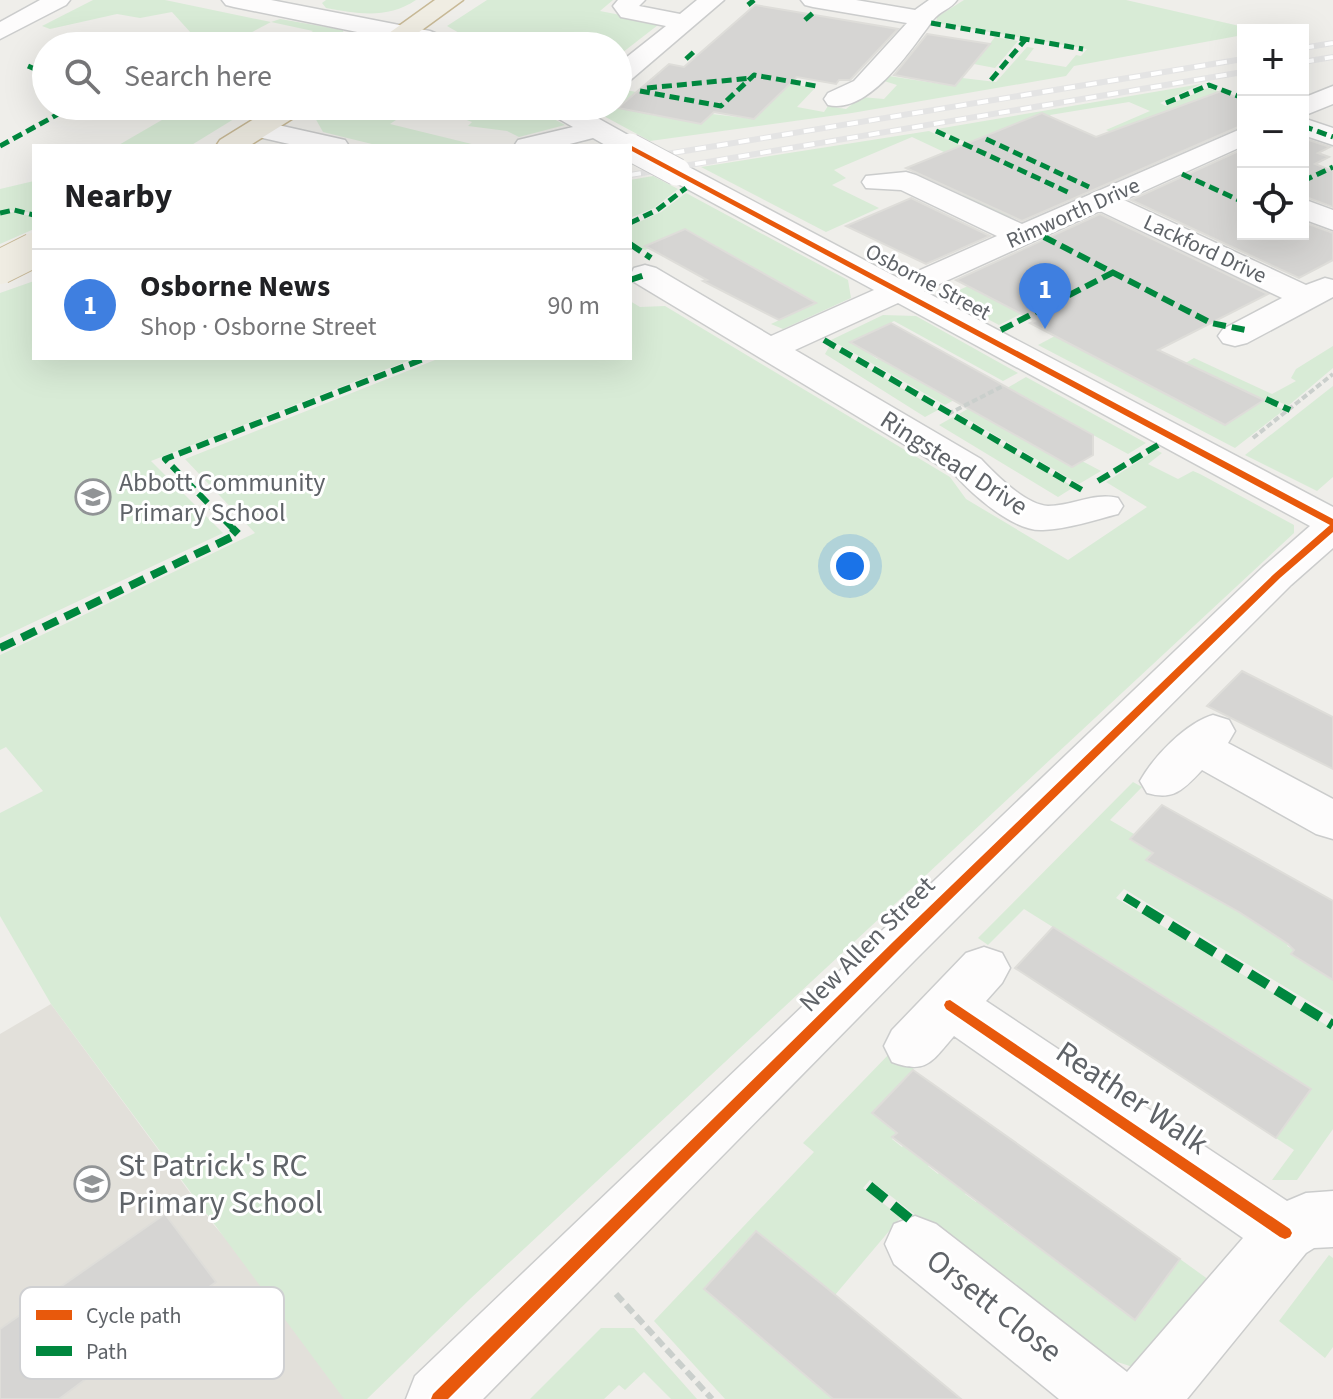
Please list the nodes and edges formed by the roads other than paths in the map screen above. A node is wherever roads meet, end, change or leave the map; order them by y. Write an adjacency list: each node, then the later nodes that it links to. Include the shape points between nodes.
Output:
1 (58, 0): 11 (street)
2 (234, 0): 8 (street)
3 (451, 0): 13 (highway)
4 (633, 0): 10 (street, via 625,6 630,12)
5 (712, 0): 10 (street)
6 (813, 0): 9 (street)
7 (945, 0): 9 (street)
8 (295, 5): 12 (street)
9 (920, 18): 16 (street, via 863,87)
10 (685, 22): 14 (street)
11 (0, 32)
12 (373, 32)
13 (403, 32)
14 (632, 74)
15 (1333, 94): 17 (street)
16 (837, 99)
17 (1309, 105)
18 (273, 120): 21 (highway)
19 (584, 120): 22 (street, Osborne Street)
20 (1309, 128): 23 (street)
21 (260, 129): 25 (highway); 26 (street)
22 (598, 129): 27 (street); 28 (street, Osborne Street)
23 (1333, 137)
24 (1237, 139): 31 (street, Rimworth Drive)
25 (234, 144)
26 (326, 144)
27 (536, 144)
28 (624, 144)
29 (632, 148): 38 (street, Osborne Street, bridge)
30 (876, 182): 34 (street, via 906,181)
31 (1102, 201): 34 (street, Rimworth Drive); 39 (street, Lackford Drive)
32 (1309, 211): 33 (street)
33 (1333, 221)
34 (1022, 236): 38 (street, Rimworth Drive)
35 (32, 251): 36 (highway, bridge)
36 (0, 267)
37 (645, 275): 41 (street, Ringstead Drive)
38 (902, 290): 41 (street); 43 (street, Osborne Street, via 1185,459)
39 (1320, 290): 40 (street, Lackford Drive)
40 (1235, 336)
41 (770, 349): 42 (street, Ringstead Drive, via 968,467 992,493 1041,519)
42 (1104, 506)
43 (1333, 525): 49 (street, New Allen Street, via 898,944)
44 (1163, 781): 45 (street, via 1205,739)
45 (1333, 821)
46 (911, 1046): 47 (street, Reather Walk, via 967,987)
47 (1309, 1226): 51 (street)
48 (915, 1244): 50 (street, Orsett Close)
49 (438, 1399)
50 (1110, 1399)
51 (1146, 1399)

